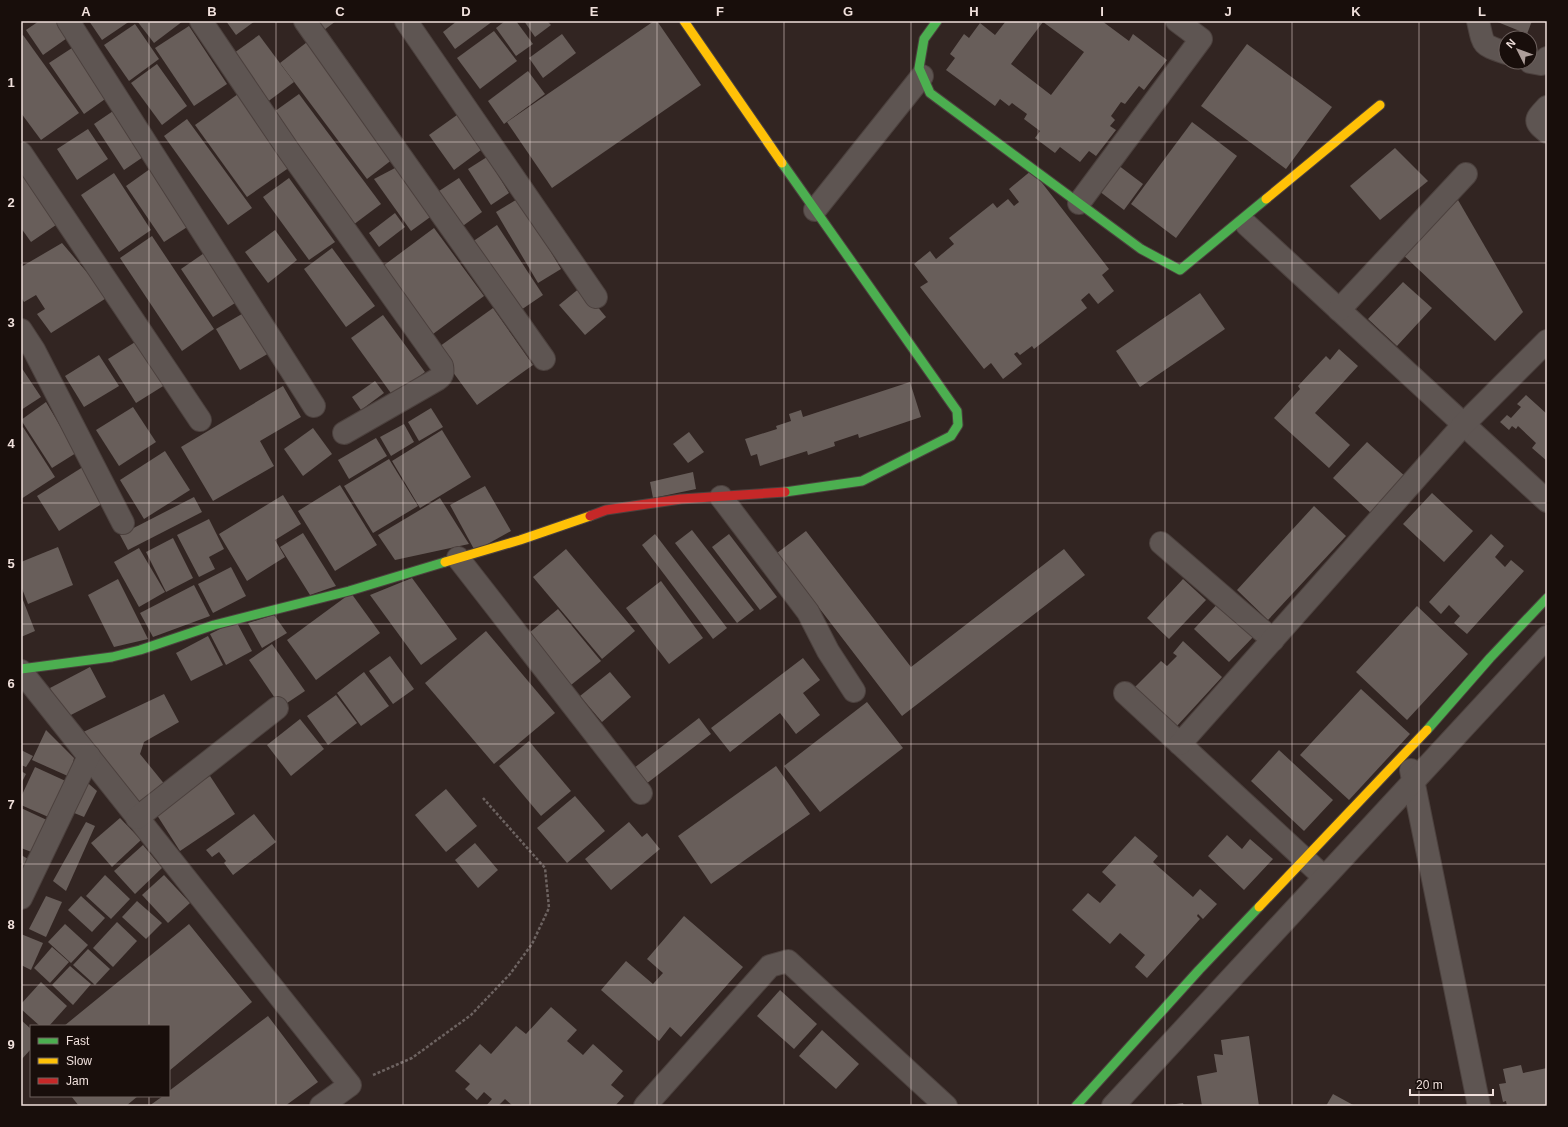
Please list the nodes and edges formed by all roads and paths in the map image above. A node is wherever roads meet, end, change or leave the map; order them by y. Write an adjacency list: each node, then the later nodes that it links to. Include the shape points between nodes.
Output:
1 (68, 21): 26 (street)
2 (201, 21): 29 (street, via 289,151 442,366 442,376 438,379)
3 (305, 21): 25 (street)
4 (406, 21): 21 (street)
5 (684, 21): 19 (street)
6 (937, 21): 12 (street, via 924,39 919,68)
7 (1177, 21): 18 (street, via 1201,39)
8 (1478, 21): 9 (street, via 1484,43)
9 (1498, 50)
10 (1547, 58): 11 (street, via 1541,64)
11 (1538, 63)
12 (922, 76): 18 (street, via 930,94); 19 (street)
13 (1380, 104): 18 (street, via 1180,270 1141,249)
14 (1547, 107): 15 (street, via 1536,122)
15 (1547, 132)
16 (21, 154): 27 (street)
17 (1466, 174): 22 (street)
18 (1080, 203)
19 (815, 210): 30 (street, via 957,411 958,424 951,436 862,481 780,493)
20 (1247, 225): 22 (street)
21 (596, 297)
22 (1339, 310): 28 (street)
23 (21, 330): 32 (street, via 34,350)
24 (1547, 341): 28 (street)
25 (544, 360)
26 (314, 406)
27 (200, 420)
28 (1464, 424): 31 (street); 37 (street)
29 (344, 433)
30 (721, 497): 34 (street, via 681,499 606,510 520,540); 39 (street, via 808,612 828,651)
31 (1547, 501)
32 (123, 523)
33 (1161, 543): 37 (street)
34 (458, 558): 38 (street, via 348,590 214,624 140,650 112,657 75,660); 46 (street)
35 (1547, 598): 43 (street)
36 (1547, 637): 45 (street)
37 (1272, 640): 42 (street)
38 (21, 670): 44 (street)
39 (854, 691)
40 (1125, 693): 42 (street)
41 (277, 708): 48 (street)
42 (1180, 744): 49 (street)
43 (1407, 752): 45 (street); 49 (street)
44 (89, 756): 48 (street); 51 (street)
45 (1413, 782): 50 (street); 58 (street)
46 (641, 793)
47 (483, 798): 52 (path, via 545,868 549,908 532,944 510,974 471,1015 412,1058)
48 (137, 818): 52 (street)
49 (1304, 858): 50 (street); 56 (street)
50 (1324, 877): 57 (street)
51 (21, 898)
52 (350, 1085): 53 (street)
53 (321, 1106)
54 (645, 1106): 55 (street, via 770,966 788,961)
55 (946, 1106)
56 (1076, 1106)
57 (1113, 1106)
58 (1479, 1106)

